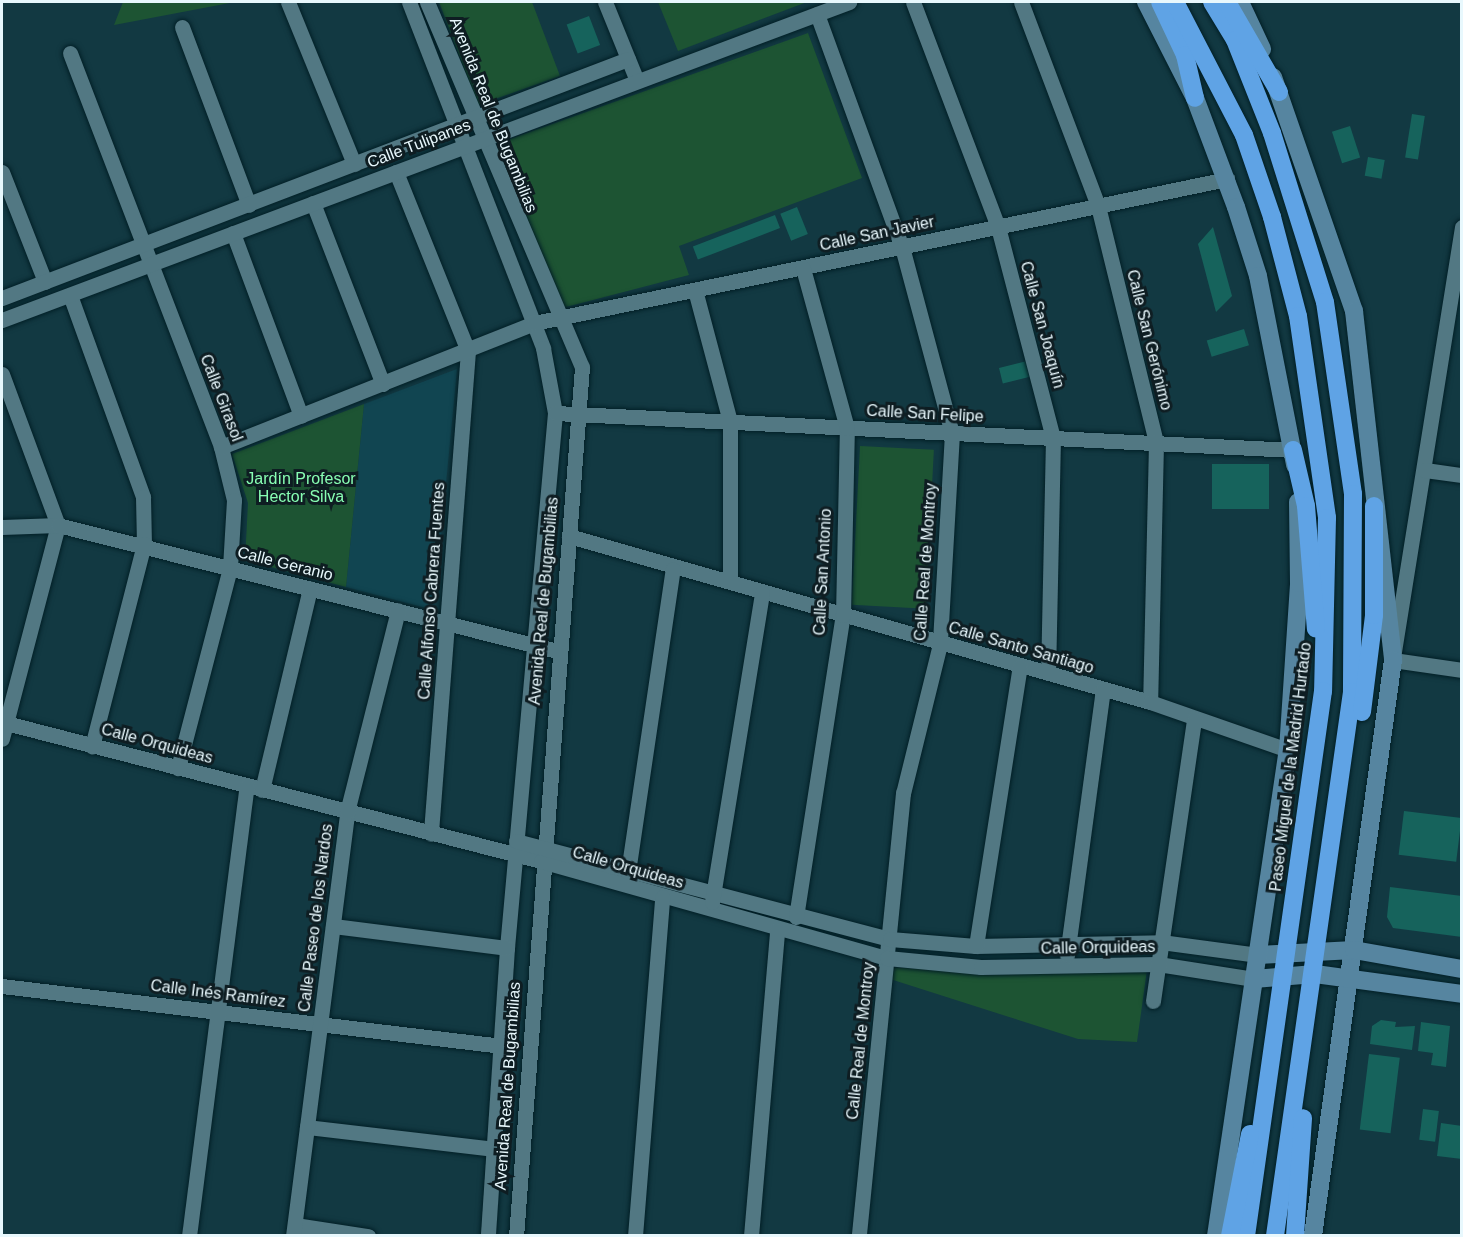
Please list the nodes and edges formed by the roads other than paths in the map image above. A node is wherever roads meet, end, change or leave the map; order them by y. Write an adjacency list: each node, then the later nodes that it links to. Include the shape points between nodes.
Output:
1 (288, 2): 25 (street)
2 (409, 2): 22 (street, Avenida Real de Bugambilias)
3 (427, 2): 21 (street, Avenida Real de Bugambilias)
4 (605, 2): 17 (street)
5 (849, 2): 14 (street, Calle Tulipanes)
6 (913, 2): 32 (street, Calle San Joaquín)
7 (1021, 2): 31 (street, Calle San Gerónimo)
8 (1146, 2): 20 (street)
9 (1160, 2): 20 (highway, via 1185,55)
10 (1175, 2): 83 (highway, Paseo Miguel de la Madrid Hurtado, via 1244,135 1298,316 1327,518)
11 (1212, 2): 92 (highway, via 1235,40 1272,133 1325,302 1341,393 1353,494 1356,609 1353,692)
12 (1227, 2): 19 (highway)
13 (1240, 2): 19 (street)
14 (817, 14): 18 (street, Calle Tulipanes); 36 (street, Calle Real de Montroy)
15 (183, 27): 30 (street)
16 (70, 53): 35 (street, Calle Girasol)
17 (628, 59): 18 (street); 21 (street, Calle Tulipanes)
18 (637, 81): 23 (street, Calle Tulipanes)
19 (1279, 92): 62 (street, via 1353,311)
20 (1195, 98): 28 (street)
21 (473, 118): 22 (street, Calle Tulipanes); 23 (street, Avenida Real de Bugambilias)
22 (454, 126): 24 (street, Avenida Real de Bugambilias); 25 (street, Calle Tulipanes)
23 (482, 140): 24 (street, Calle Tulipanes); 44 (street, Avenida Real de Bugambilias)
24 (462, 147): 27 (street, Calle Tulipanes); 46 (street, Avenida Real de Bugambilias)
25 (354, 164): 30 (street, Calle Tulipanes)
26 (2, 172): 39 (street)
27 (396, 172): 29 (street, Calle Tulipanes); 47 (street)
28 (1227, 179): 31 (street, Calle San Javier); 59 (street, via 1258,276)
29 (313, 203): 34 (street, Calle Tulipanes); 49 (street)
30 (249, 205): 35 (street, Calle Tulipanes)
31 (1098, 206): 32 (street, Calle San Javier); 57 (street, Calle San Gerónimo)
32 (998, 227): 36 (street, Calle San Javier); 56 (street, Calle San Joaquín)
33 (1461, 227): 40 (street)
34 (233, 233): 37 (street, Calle Tulipanes); 52 (street)
35 (142, 245): 37 (street, Calle Girasol); 39 (street, Calle Tulipanes)
36 (902, 247): 38 (street, Calle San Javier); 55 (street, Calle Real de Montroy)
37 (150, 265): 42 (street, Calle Tulipanes); 58 (street, Calle Girasol)
38 (803, 268): 41 (street, Calle San Javier); 54 (street, Calle San Antonio)
39 (45, 282): 43 (street, Calle Tulipanes)
40 (1457, 287): 60 (street)
41 (695, 290): 44 (street, Calle San Javier); 53 (street)
42 (70, 295): 45 (street, Calle Tulipanes); 66 (street, via 143,497)
43 (2, 298)
44 (558, 318): 46 (street, Calle San Javier); 51 (street, Avenida Real de Bugambilias, via 573,339 582,367)
45 (2, 320)
46 (534, 324): 47 (street, Calle San Javier); 50 (street, Avenida Real de Bugambilias, via 550,376)
47 (468, 351): 49 (street, Calle San Javier); 74 (street, Calle Alfonso Cabrera Fuentes)
48 (2, 374): 63 (street)
49 (383, 384): 52 (street, Calle San Javier)
50 (555, 413): 51 (street, Calle San Felipe); 76 (street, Avenida Real de Bugambilias)
51 (580, 414): 53 (street, Calle San Felipe); 65 (street, Avenida Real de Bugambilias)
52 (301, 416): 58 (street, Calle San Javier)
53 (730, 422): 54 (street, Calle San Felipe); 69 (street)
54 (847, 428): 55 (street, Calle San Felipe); 73 (street, Calle San Antonio)
55 (952, 433): 56 (street, Calle San Felipe); 75 (street, Calle Real de Montroy)
56 (1053, 438): 57 (street, Calle San Felipe); 81 (street, Calle San Joaquín)
57 (1156, 443): 59 (street, Calle San Felipe); 84 (street, Calle San Gerónimo)
58 (221, 447): 67 (street, Calle Girasol, via 234,500)
59 (1293, 450): 83 (highway, via 1306,506); 89 (street, via 1299,583)
60 (1425, 471): 61 (street); 78 (street)
61 (1461, 475)
62 (1374, 506): 78 (street); 92 (highway, via 1374,615 1365,693)
63 (58, 525): 64 (street, Calle Geranio); 66 (street, Calle Geranio); 86 (street)
64 (2, 527)
65 (569, 536): 68 (street, Calle Santo Santiago); 77 (street, Avenida Real de Bugambilias)
66 (144, 544): 67 (street, Calle Geranio); 88 (street)
67 (230, 568): 70 (street, Calle Geranio); 90 (street, Calle Girasol)
68 (673, 569): 69 (street, Calle Santo Santiago); 97 (street)
69 (729, 581): 71 (street, Calle Santo Santiago)
70 (310, 589): 72 (street, Calle Geranio); 91 (street)
71 (762, 593): 73 (street, Calle Santo Santiago); 98 (street)
72 (398, 610): 74 (street, Calle Geranio); 93 (street, Calle Paseo de los Nardos)
73 (843, 615): 75 (street, Calle Santo Santiago); 101 (street, Calle San Antonio)
74 (448, 621): 76 (street, Calle Geranio); 94 (street, Calle Alfonso Cabrera Fuentes)
75 (940, 644): 79 (street, Calle Santo Santiago); 104 (street, Calle Real de Montroy, via 918,718 903,793)
76 (533, 646): 77 (street, Calle Geranio); 95 (street, Avenida Real de Bugambilias)
77 (557, 651): 96 (street, Avenida Real de Bugambilias)
78 (1394, 660): 80 (street); 110 (street)
79 (1020, 666): 81 (street, Calle Santo Santiago); 106 (street)
80 (1461, 670)
81 (1048, 673): 82 (street, Calle Santo Santiago)
82 (1102, 689): 84 (street, Calle Santo Santiago); 107 (street)
83 (1323, 692): 111 (highway, Paseo Miguel de la Madrid Hurtado)
84 (1150, 702): 85 (street, Calle Santo Santiago)
85 (1194, 719): 89 (street, Calle Santo Santiago); 105 (street)
86 (4, 723): 87 (street); 88 (street, Calle Orquideas)
87 (2, 739)
88 (92, 746): 90 (street, Calle Orquideas)
89 (1288, 750): 112 (street)
90 (178, 768): 91 (street, Calle Orquideas)
91 (255, 788): 93 (street, Calle Orquideas); 124 (street)
92 (1339, 794): 109 (highway)
93 (347, 812): 94 (street, Calle Orquideas); 102 (street, Calle Paseo de los Nardos)
94 (431, 834): 95 (street, Calle Orquideas)
95 (516, 849): 96 (street, Calle Orquideas); 108 (street, Avenida Real de Bugambilias)
96 (542, 854): 97 (street, Calle Orquideas); 99 (street, Calle Orquideas); 135 (street, Avenida Real de Bugambilias)
97 (628, 872): 98 (street, Calle Orquideas)
98 (714, 894): 100 (street); 101 (street, Calle Orquideas)
99 (662, 897): 100 (street, Calle Orquideas); 136 (street)
100 (710, 911): 103 (street, Calle Orquideas)
101 (796, 917): 104 (street, Calle Orquideas)
102 (333, 926): 108 (street); 125 (street, Calle Paseo de los Nardos)
103 (777, 930): 113 (street, Calle Orquideas); 137 (street)
104 (890, 939): 106 (street, Calle Orquideas); 113 (street, Calle Real de Montroy)
105 (1161, 942): 107 (street, Calle Orquideas); 112 (street, Calle Orquideas); 114 (street)
106 (976, 946): 107 (street, Calle Orquideas)
107 (1068, 946): 115 (street)
108 (507, 948): 126 (street, Avenida Real de Bugambilias)
109 (1317, 950): 110 (street); 111 (street); 117 (highway)
110 (1354, 950): 116 (street); 120 (street)
111 (1289, 951): 112 (street); 118 (highway, Paseo Miguel de la Madrid Hurtado)
112 (1258, 954): 119 (street)
113 (887, 958): 115 (street, Calle Orquideas, via 981,967); 138 (street, Calle Real de Montroy)
114 (1158, 964): 115 (street, Calle Orquideas); 119 (street, Calle Orquideas); 123 (street)
115 (1066, 967)
116 (1461, 969)
117 (1315, 974): 118 (street); 120 (street); 128 (highway)
118 (1285, 978): 119 (street); 127 (highway, Paseo Miguel de la Madrid Hurtado)
119 (1254, 979): 139 (street)
120 (1350, 979): 122 (street); 144 (street)
121 (2, 986): 124 (street, Calle Inés Ramírez)
122 (1461, 994)
123 (1153, 1001)
124 (218, 1012): 125 (street, Calle Inés Ramírez); 132 (street)
125 (320, 1024): 126 (street, Calle Inés Ramírez); 129 (street, Calle Paseo de los Nardos)
126 (502, 1046): 130 (street, Avenida Real de Bugambilias)
127 (1271, 1063): 140 (highway, via 1254,1115); 141 (highway, Paseo Miguel de la Madrid Hurtado)
128 (1300, 1064): 142 (highway); 143 (highway, via 1305,1093)
129 (307, 1127): 130 (street); 131 (street, Calle Paseo de los Nardos)
130 (494, 1149): 134 (street, Avenida Real de Bugambilias)
131 (294, 1230): 133 (street)
132 (189, 1236)
133 (368, 1236)
134 (488, 1236)
135 (516, 1236)
136 (635, 1236)
137 (751, 1236)
138 (859, 1236)
139 (1216, 1236)
140 (1230, 1236)
141 (1246, 1236)
142 (1275, 1236)
143 (1296, 1236)
144 (1313, 1236)

